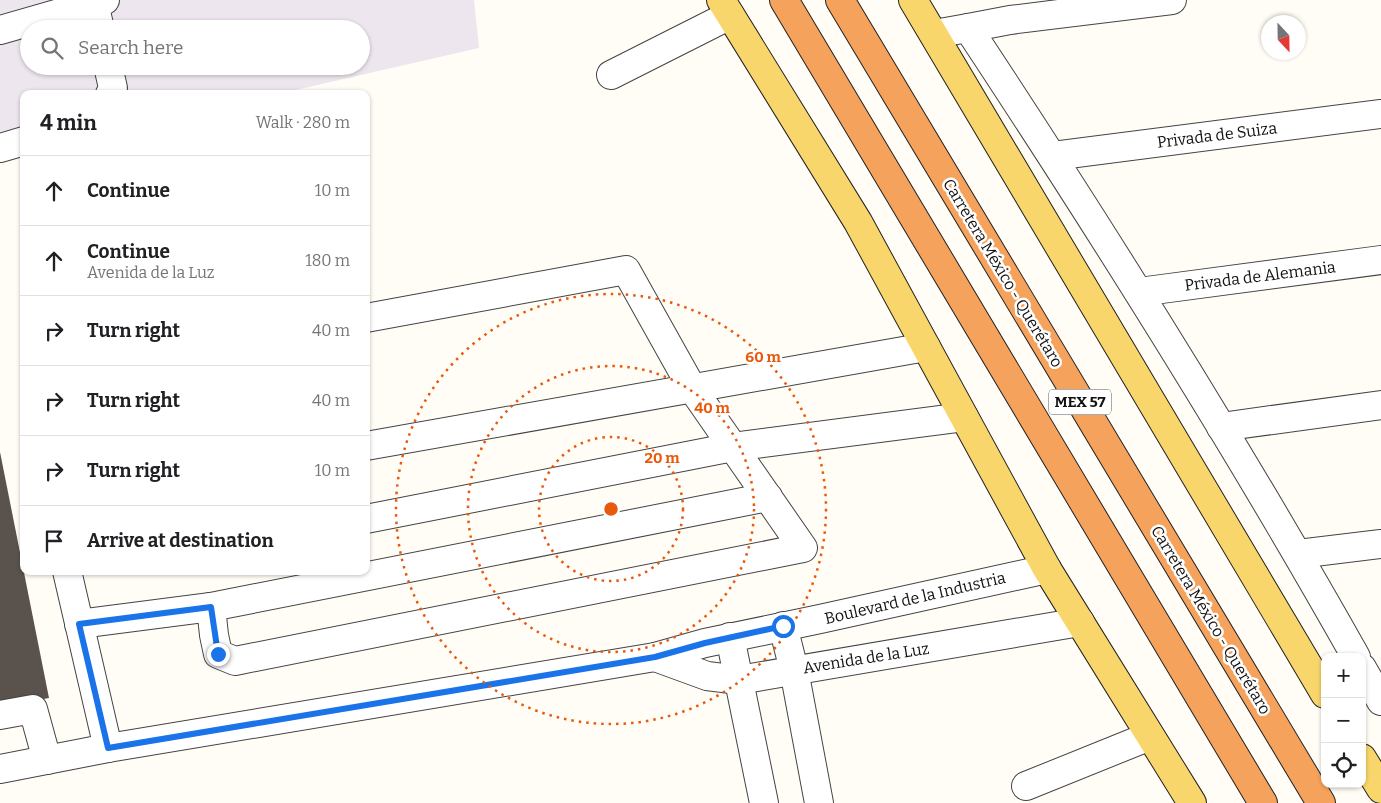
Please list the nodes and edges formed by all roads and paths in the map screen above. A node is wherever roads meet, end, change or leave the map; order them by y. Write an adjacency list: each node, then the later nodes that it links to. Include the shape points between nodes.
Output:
1 (784, 0): 58 (highway, MEX 57)
2 (840, 0): 59 (highway, Carretera México - Querétaro / MEX 57)
3 (913, 0): 11 (main road)
4 (1172, 0): 9 (street)
5 (726, 7): 13 (street); 22 (main road, via 858,222)
6 (100, 11): 7 (street)
7 (53, 20)
8 (20, 26): 10 (street)
9 (968, 28): 11 (street); 18 (street)
10 (0, 30)
11 (934, 34): 45 (main road)
12 (110, 75): 14 (street)
13 (611, 75)
14 (112, 90)
15 (1381, 114): 18 (street, Privada de Suiza)
16 (20, 142): 17 (street)
17 (0, 148)
18 (1053, 156): 20 (street)
19 (1381, 260): 20 (street, Privada de Alemania)
20 (1139, 292): 26 (street)
21 (370, 317): 23 (street, via 626,270)
22 (926, 347): 23 (street); 25 (main road)
23 (692, 388): 27 (street); 28 (street)
24 (1381, 405): 26 (street)
25 (964, 418): 28 (street); 33 (main road)
26 (1221, 427): 32 (street)
27 (370, 445)
28 (733, 447): 29 (street); 30 (street)
29 (768, 497): 35 (street); 35 (street, via 803,548 235,661 218,654)
30 (370, 518)
31 (1381, 544): 32 (street)
32 (1298, 554): 40 (street)
33 (1047, 569): 36 (main road); 38 (street, Boulevard de la Industria)
34 (68, 575): 37 (street)
35 (211, 607): 37 (street)
36 (1080, 622): 42 (street, Avenida de la Luz); 48 (main road)
37 (79, 624): 49 (street)
38 (783, 626): 39 (street, Boulevard de la Industria); 42 (street)
39 (743, 634): 41 (street, Avenida de la Luz); 44 (street)
40 (1354, 653)
41 (655, 657): 44 (street, Avenida de la Luz, via 707,676); 49 (street, Avenida de la Luz)
42 (794, 670): 44 (street, Avenida de la Luz); 56 (street)
43 (1366, 674): 46 (street)
44 (739, 680): 55 (street)
45 (1321, 687)
46 (1379, 695)
47 (0, 715): 50 (street, via 33,709)
48 (1150, 736): 53 (street); 57 (main road)
49 (108, 748): 50 (street, Avenida de la Luz)
50 (47, 760): 52 (street, Avenida de la Luz)
51 (1366, 765): 54 (main road)
52 (0, 770)
53 (1026, 786)
54 (1381, 789)
55 (764, 803)
56 (819, 803)
57 (1192, 803)
58 (1263, 803)
59 (1321, 803)

